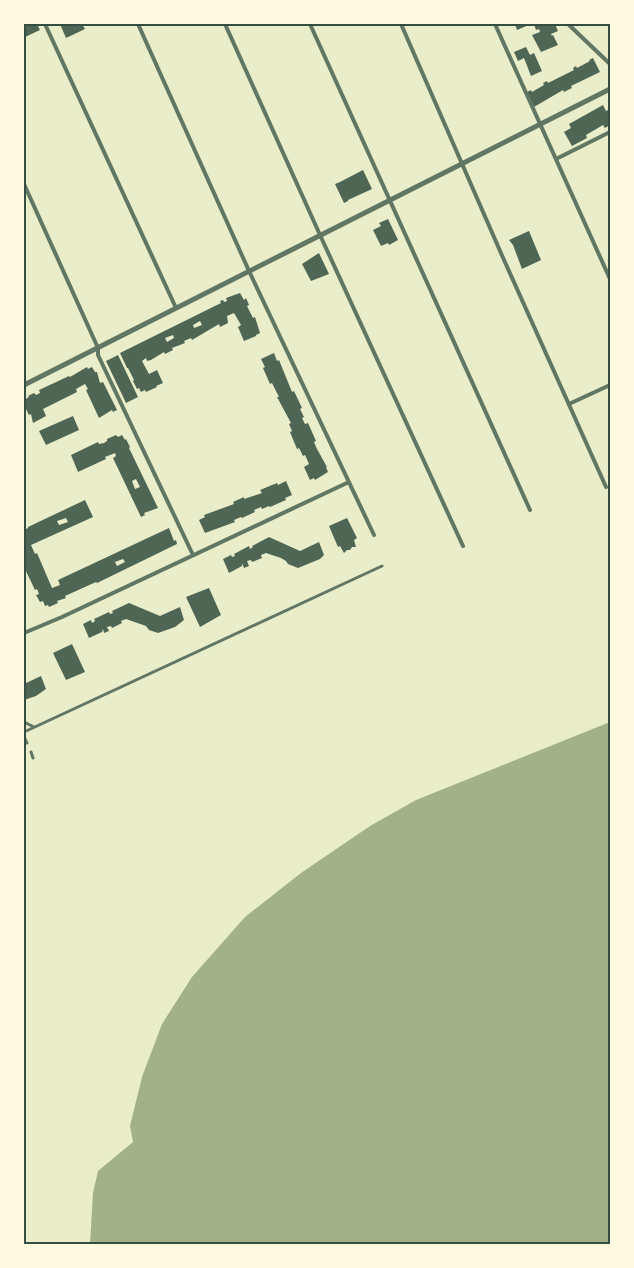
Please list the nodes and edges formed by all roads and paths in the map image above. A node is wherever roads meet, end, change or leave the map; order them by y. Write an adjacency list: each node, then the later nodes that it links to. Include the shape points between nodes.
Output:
1 (44, 24): 19 (street)
2 (138, 24): 17 (street)
3 (225, 24): 16 (street)
4 (310, 24): 15 (street)
5 (401, 24): 13 (street)
6 (495, 24): 10 (street)
7 (568, 24): 8 (street)
8 (610, 64)
9 (610, 90): 10 (street)
10 (541, 124): 12 (street); 13 (street)
11 (610, 132): 12 (street)
12 (556, 159): 18 (street)
13 (462, 164): 15 (street); 23 (street)
14 (24, 184): 20 (street)
15 (390, 200): 16 (street); 26 (street)
16 (320, 236): 17 (street); 28 (street)
17 (249, 272): 19 (street); 24 (street)
18 (610, 279)
19 (176, 308): 20 (street)
20 (98, 348): 22 (street); 29 (street, via 98,355)
21 (610, 385): 23 (street)
22 (24, 386)
23 (569, 404): 25 (street)
24 (349, 482): 27 (street); 29 (street)
25 (606, 487)
26 (530, 510)
27 (374, 535)
28 (463, 546)
29 (193, 555): 31 (street)
30 (382, 566): 33 (street)
31 (24, 633)
32 (24, 722): 33 (street)
33 (35, 727): 34 (street)
34 (24, 732)
35 (24, 737): 36 (street)
36 (27, 743)
37 (31, 752): 38 (street)
38 (33, 758)

